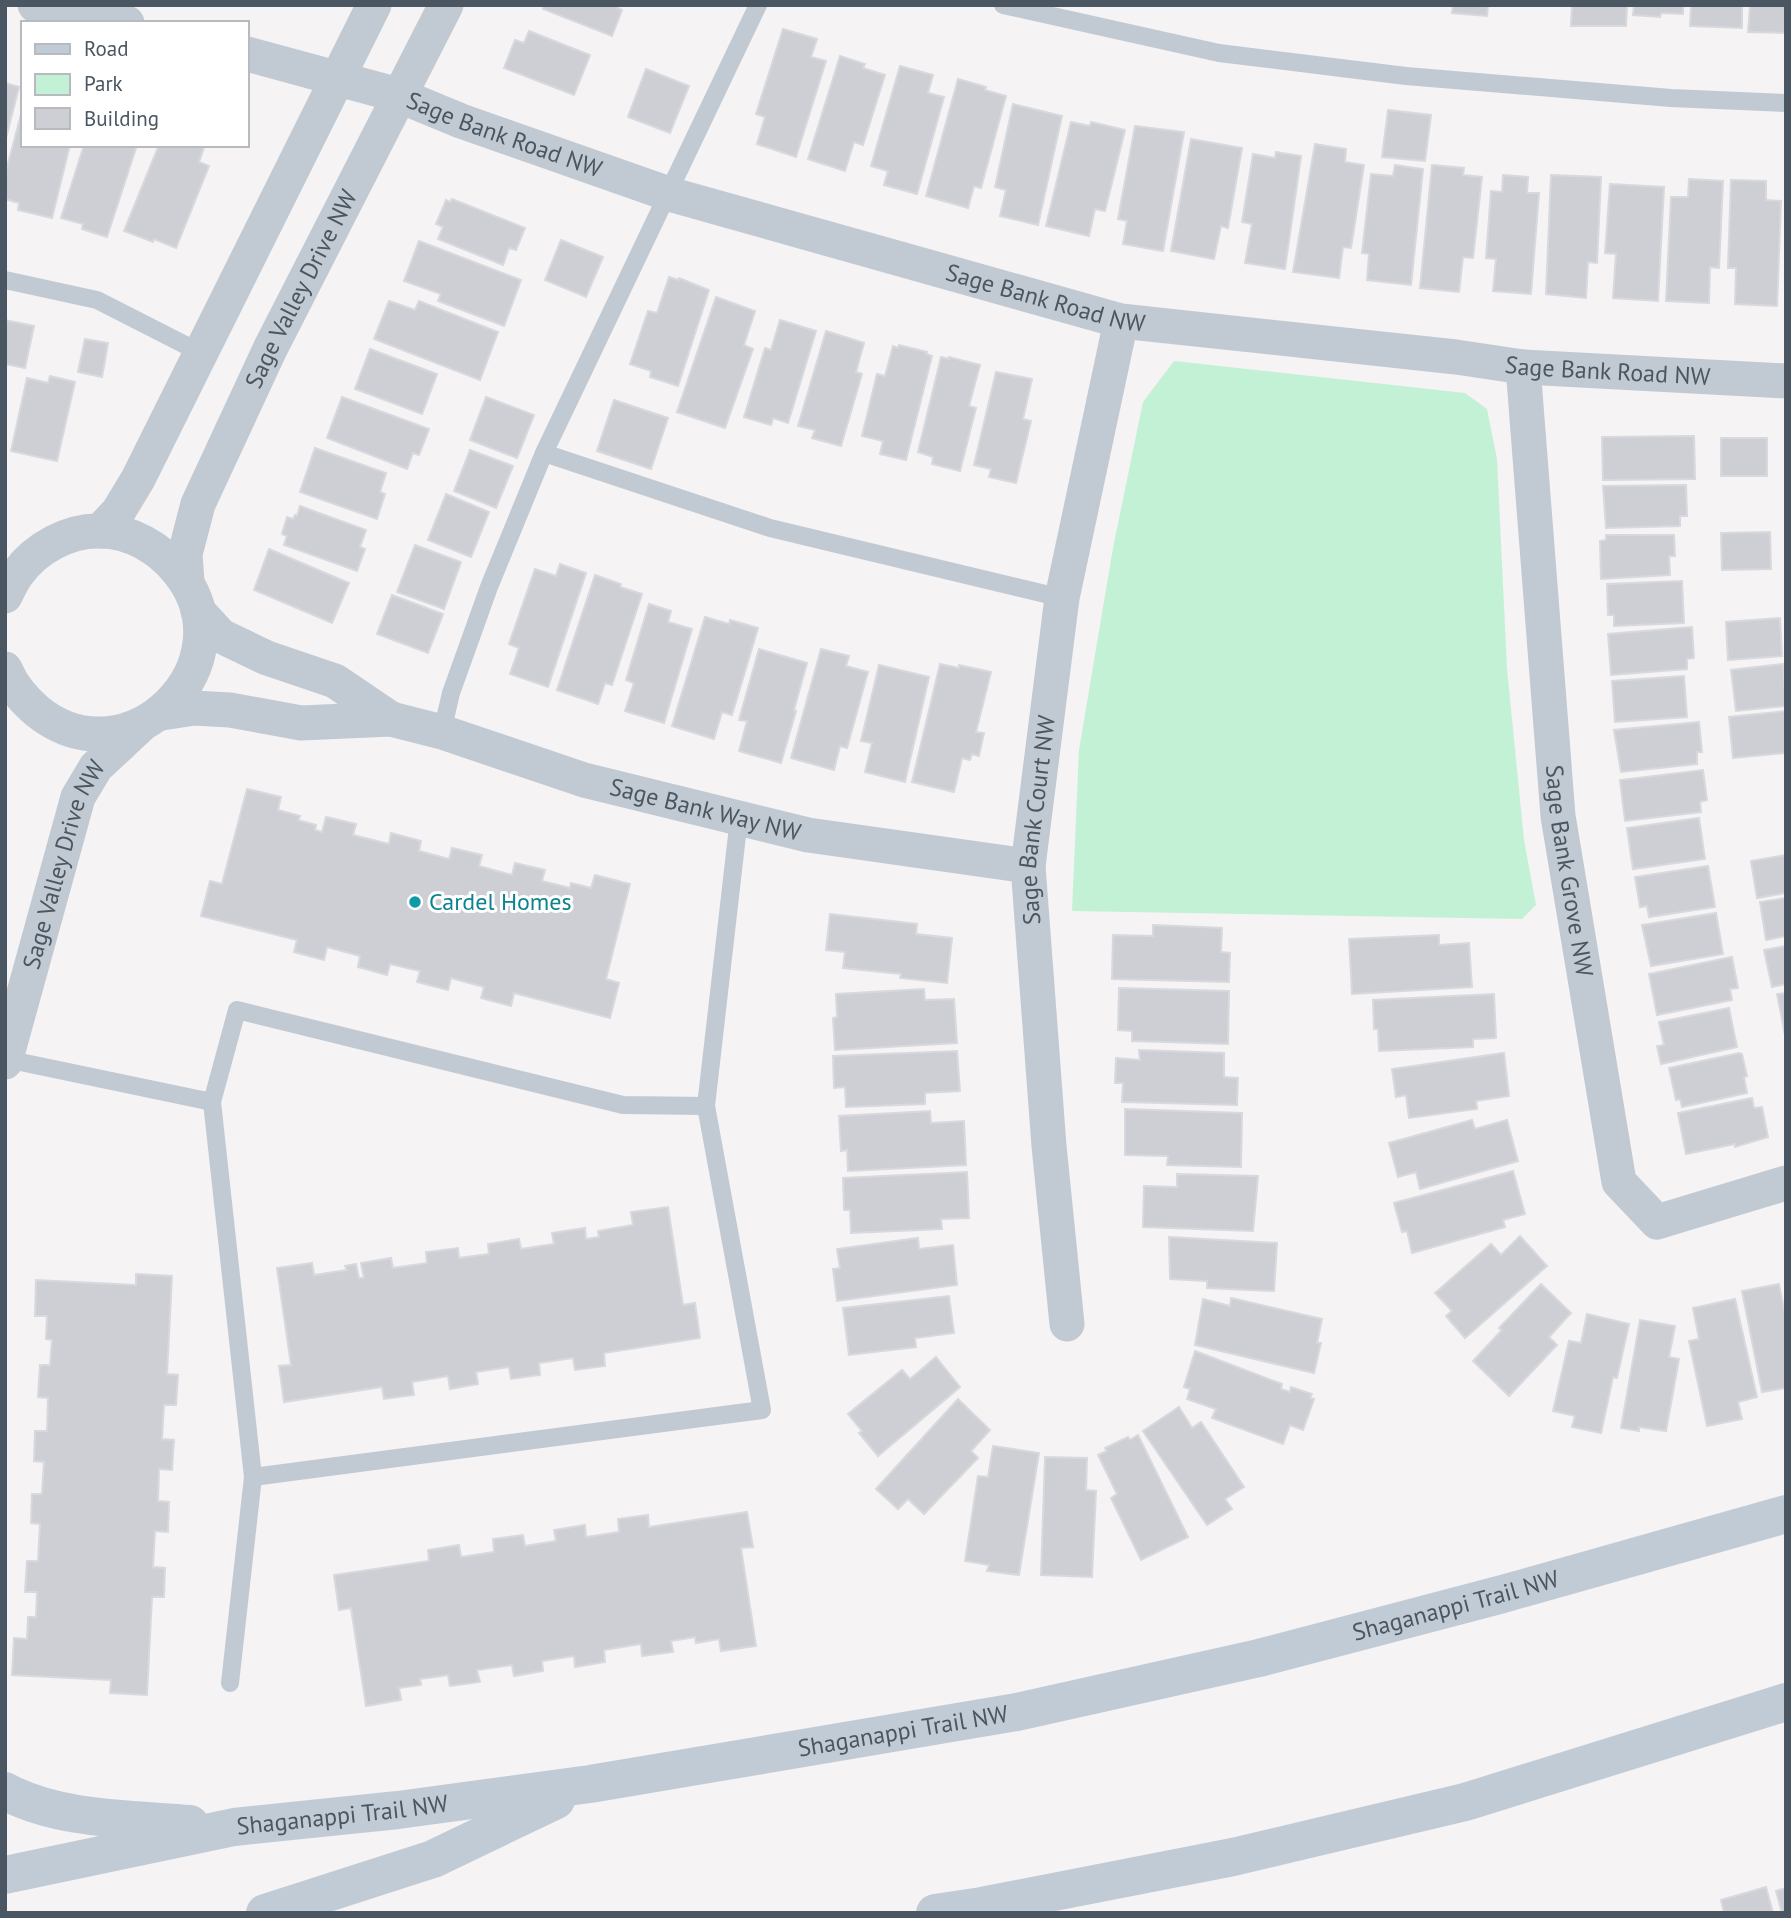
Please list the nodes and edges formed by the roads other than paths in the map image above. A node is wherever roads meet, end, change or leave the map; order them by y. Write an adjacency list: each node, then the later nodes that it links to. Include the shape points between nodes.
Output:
1 (35, 5): 6 (street)
2 (373, 5): 8 (street)
3 (446, 5): 9 (street, Sage Valley Drive NW)
4 (758, 5): 11 (lane)
5 (1003, 5): 10 (lane, via 1232,55 1406,76)
6 (119, 21)
7 (248, 54): 8 (street, Sage Bank Road NW)
8 (336, 77): 9 (street, Sage Bank Road NW); 14 (street)
9 (398, 95): 11 (street, Sage Bank Road NW); 21 (street, Sage Valley Drive NW, via 198,504 185,554)
10 (1786, 103)
11 (669, 194): 13 (street, Sage Bank Road NW); 17 (lane)
12 (5, 280): 14 (lane, via 97,300)
13 (1121, 321): 15 (street, Sage Bank Road NW); 22 (street, Sage Bank Court NW)
14 (201, 353): 18 (street, via 138,479)
15 (1523, 366): 16 (street, Sage Bank Road NW); 32 (street, Sage Bank Grove NW, via 1558,816 1619,1182 1657,1222)
16 (1786, 381)
17 (544, 453): 22 (lane, via 771,528); 26 (lane, via 489,587)
18 (100, 531): 19 (street, Sage Bank Way NW, via 68,536); 21 (street, Sage Bank Way NW, via 135,537 165,555)
19 (22, 555): 20 (street)
20 (5, 596)
21 (192, 596): 24 (street, Sage Valley Drive NW, via 200,639 194,667 181,692); 25 (street, Sage Bank Way NW, via 221,636 267,658 335,681)
22 (1062, 598): 28 (street, Sage Bank Court NW)
23 (6, 676): 24 (street, Sage Bank Way NW, via 24,700 49,721 78,732 110,733)
24 (151, 719): 25 (street, Sage Bank Way NW, via 194,708 301,723); 29 (street, Sage Valley Drive NW, via 96,766 78,797)
25 (391, 719): 26 (street, Sage Bank Way NW)
26 (442, 732): 27 (street, Sage Bank Way NW, via 584,780)
27 (738, 818): 28 (street, Sage Bank Way NW, via 808,835); 31 (lane)
28 (1028, 866): 33 (street, Sage Bank Court NW)
29 (6, 1060): 30 (lane)
30 (212, 1102): 31 (lane, via 237,1010 623,1105); 34 (lane)
31 (706, 1106): 34 (lane, via 762,1410)
32 (1786, 1183)
33 (1067, 1324)
34 (253, 1477): 36 (lane)
35 (1786, 1514): 38 (main road, Shaganappi Trail NW, via 1232,1664 1017,1712)
36 (230, 1683)
37 (1786, 1702): 43 (main road, via 1465,1802 1233,1857)
38 (590, 1784): 40 (main road, Shaganappi Trail NW); 42 (main road, via 433,1859)
39 (5, 1791): 40 (main road, via 46,1806 103,1817)
40 (234, 1827): 41 (main road, Shaganappi Trail NW)
41 (5, 1875)
42 (265, 1913)
43 (935, 1913)

